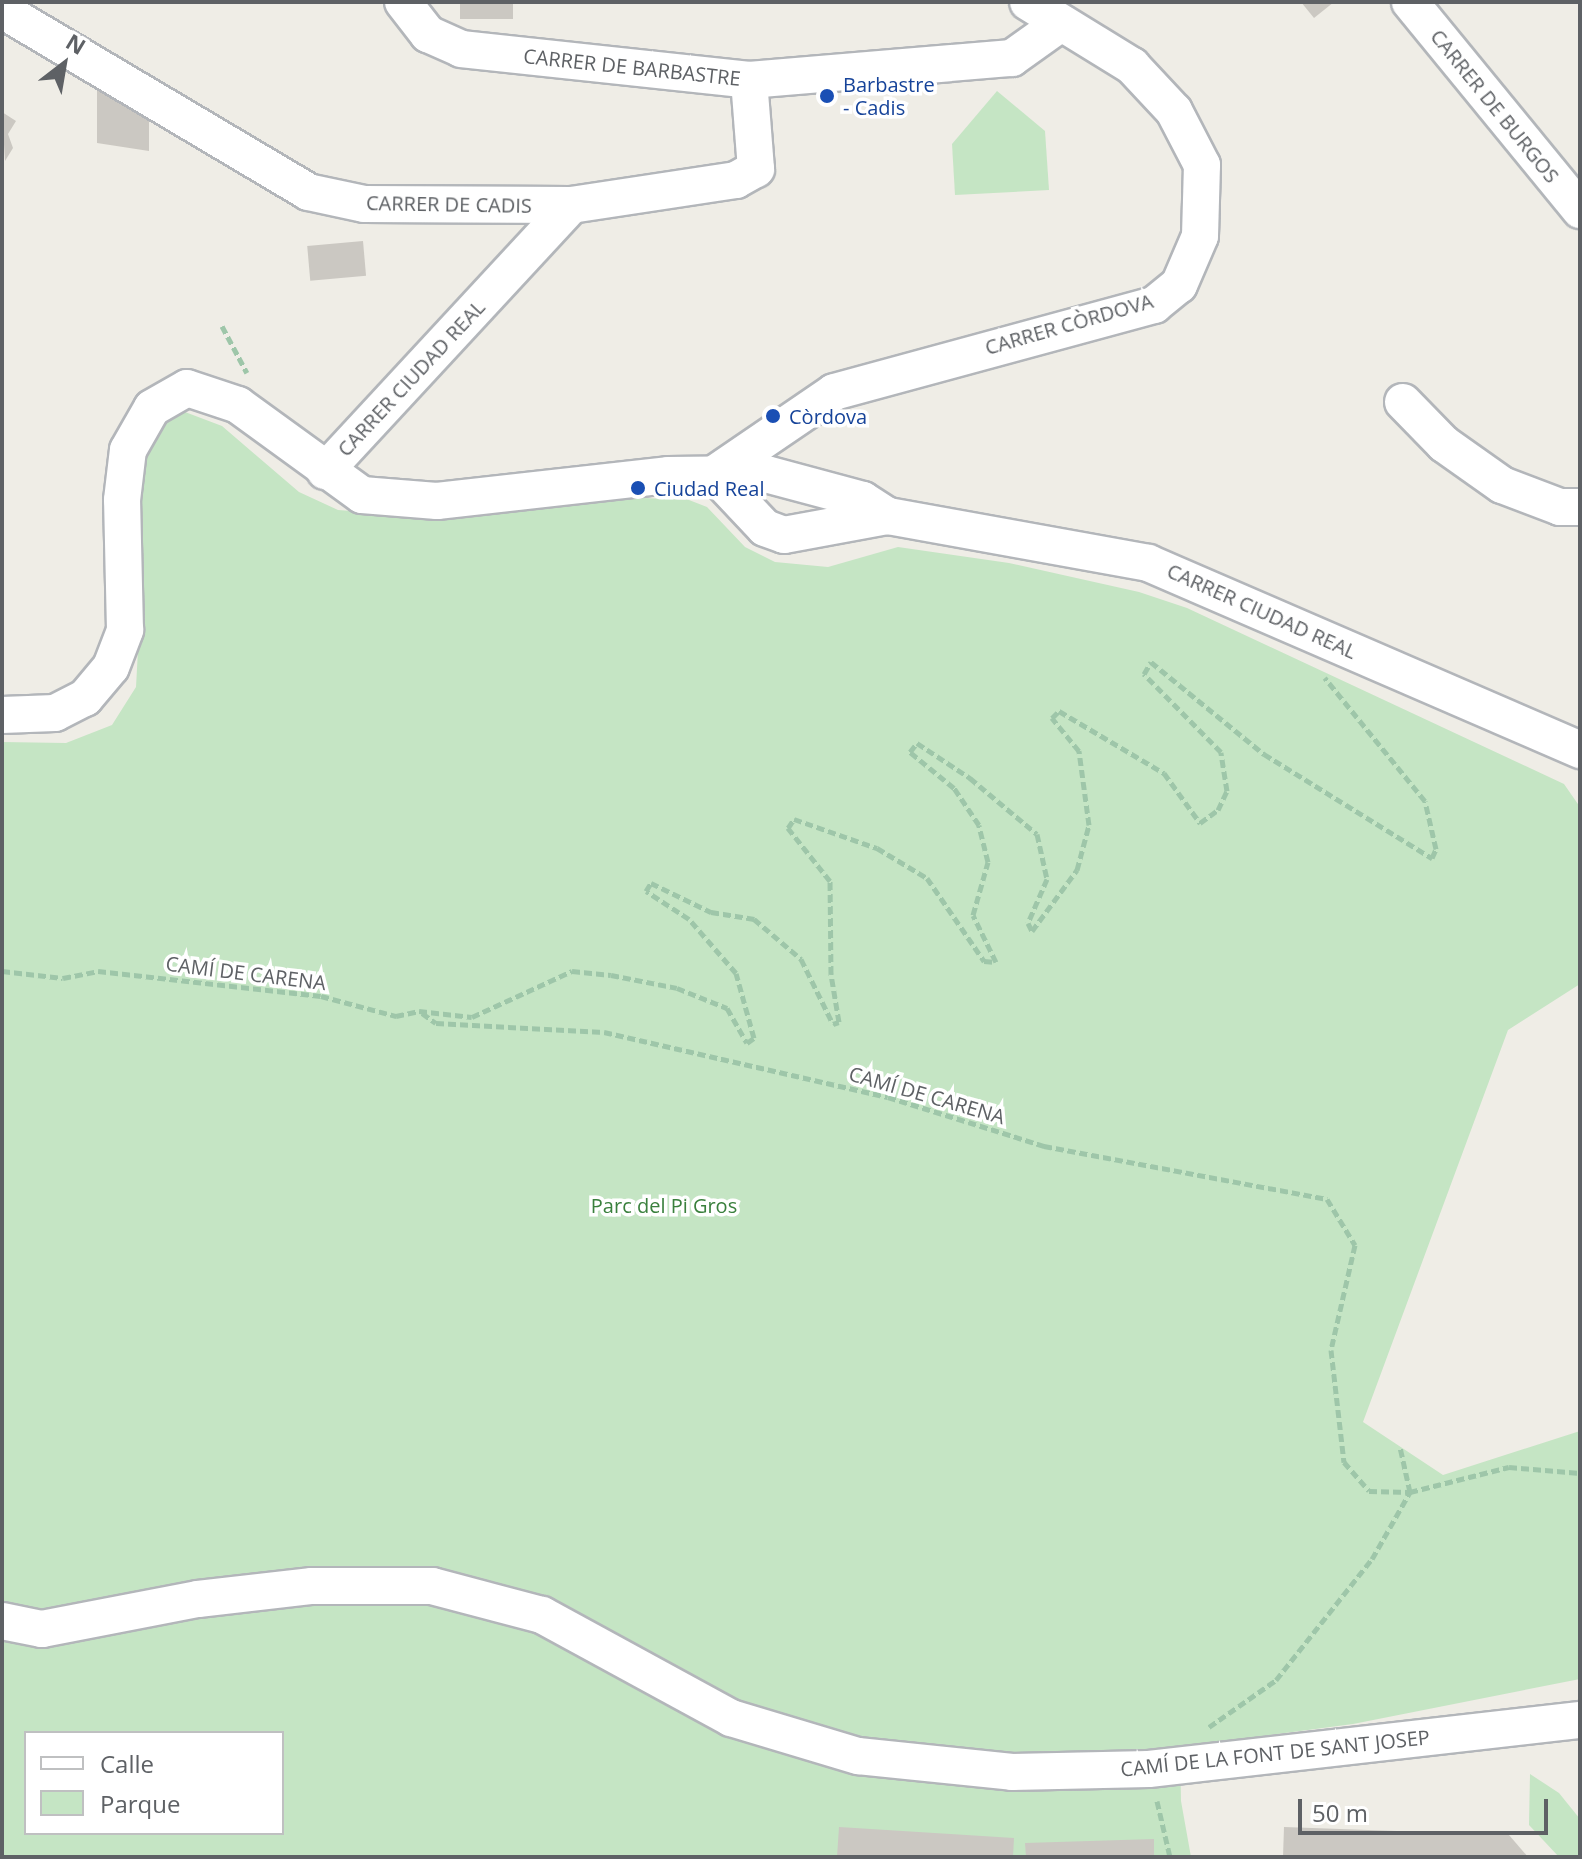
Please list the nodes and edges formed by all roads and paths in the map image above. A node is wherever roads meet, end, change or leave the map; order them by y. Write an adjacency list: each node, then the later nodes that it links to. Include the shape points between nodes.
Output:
1 (403, 2): 6 (street, CARRER DE BARBASTRE, via 428,34 461,49)
2 (1028, 2): 5 (street, CARRER CÒRDOVA)
3 (1410, 2): 8 (street, CARRER DE BURGOS)
4 (2, 10): 7 (street, CARRER DE CADIS, via 308,192 364,204)
5 (1061, 23): 6 (street, CARRER DE BARBASTRE, via 1012,58); 11 (street, CARRER CÒRDOVA, via 1132,66 1174,111 1202,165 1200,236 1179,285 1154,305 834,392)
6 (749, 80): 7 (street, CARRER DE CADIS, via 756,169 701,190)
7 (571, 205): 10 (street, CARRER CIUDAD REAL)
8 (1580, 210)
9 (1403, 402): 12 (street, via 1444,444 1502,485 1560,507)
10 (325, 471): 11 (street, CARRER CIUDAD REAL, via 362,495 437,501); 15 (street, via 238,405 187,388 152,408 128,450 122,500 125,630 111,667 85,698 55,713)
11 (714, 474): 13 (street, CARRER CIUDAD REAL, via 766,474 863,500); 13 (street, CARRER CIUDAD REAL, via 765,528 784,535)
12 (1580, 507)
13 (888, 516): 16 (street, CARRER CIUDAD REAL, via 1173,570)
14 (1319, 670): 18 (path, via 1425,801 1436,849 1432,858 1264,754 1151,662 1144,674 1221,752 1227,791 1218,810 1200,823 1164,773 1059,711 1052,718 1079,751 1089,825 1077,870 1032,931 1028,923 1047,879 1037,834 944,760 917,743 910,752 954,788 979,825 988,862 973,915 996,962 984,961 927,878 877,848 794,819 788,828 830,881 831,974 839,1022 833,1024 801,959 754,919 711,912 651,883 646,891 689,919 736,973 754,1038 747,1043 727,1008 677,988 572,971 472,1017)
15 (2, 715)
16 (1578, 751)
17 (2, 971): 18 (path, CAMÍ DE CARENA, via 63,978 98,971 321,996 396,1016)
18 (419, 1011): 21 (path, CAMÍ DE CARENA, via 436,1023 604,1032 888,1097 1044,1146 1327,1199 1355,1245 1331,1350 1344,1462 1369,1491)
19 (1400, 1447): 21 (path)
20 (1580, 1473): 21 (path, CAMÍ DE CARENA, via 1509,1467)
21 (1410, 1492): 24 (path, via 1372,1559 1276,1680)
22 (2, 1621): 25 (street, CAMÍ DE LA FONT DE SANT JOSEP, via 42,1629 151,1606 312,1586 432,1586 542,1615 731,1718 858,1756 1012,1772)
23 (1580, 1720): 25 (street, CAMÍ DE LA FONT DE SANT JOSEP)
24 (1204, 1730)
25 (1149, 1769): 26 (path)
26 (1170, 1857)

